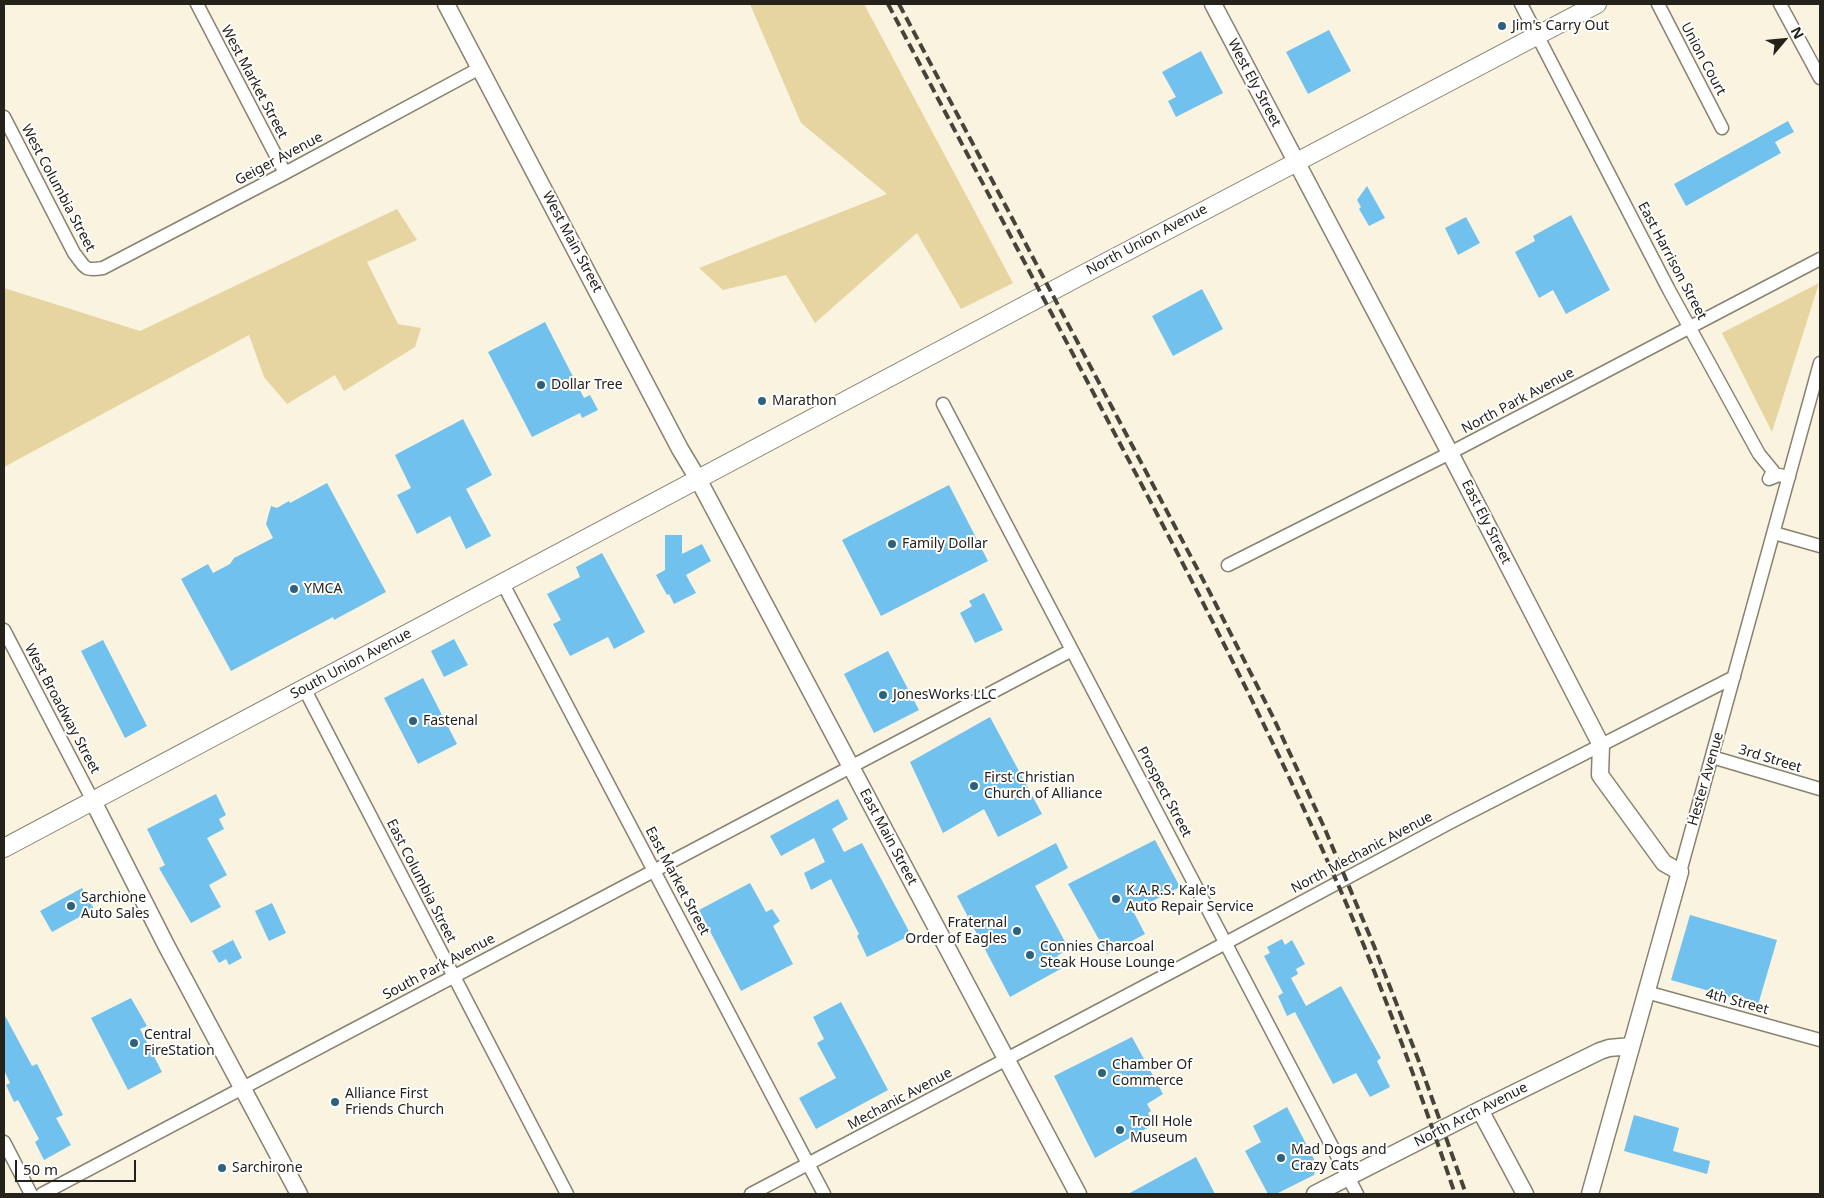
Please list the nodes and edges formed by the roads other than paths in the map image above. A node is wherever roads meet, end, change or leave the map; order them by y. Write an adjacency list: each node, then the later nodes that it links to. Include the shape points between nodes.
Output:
1 (197, 4): 14 (street, West Market Street)
2 (446, 4): 9 (street, West Main Street)
3 (1213, 4): 13 (street, West Ely Street)
4 (1521, 4): 8 (street, East Harrison Street)
5 (1597, 4): 8 (main road, North Union Avenue)
6 (1658, 4): 12 (street, Union Court)
7 (1780, 4): 10 (street)
8 (1537, 35): 13 (main road, North Union Avenue); 17 (street, East Harrison Street)
9 (480, 68): 14 (street, Geiger Avenue); 22 (street, West Main Street)
10 (1820, 78)
11 (4, 117): 16 (street, West Columbia Street, via 74,253)
12 (1722, 128)
13 (1296, 162): 20 (street, East Ely Street); 22 (main road, North Union Avenue)
14 (285, 174): 16 (street, Geiger Avenue, via 103,268)
15 (1820, 259): 17 (street, North Park Avenue)
16 (89, 270)
17 (1690, 327): 20 (street, North Park Avenue); 21 (street, East Harrison Street, via 1759,454 1773,471 1769,479 1779,475)
18 (1820, 363): 21 (street, Hester Avenue)
19 (943, 404): 28 (street, Prospect Street)
20 (1450, 453): 25 (street, North Park Avenue); 31 (street, East Ely Street)
21 (1789, 478): 23 (street, Hester Avenue)
22 (698, 479): 26 (main road, South Union Avenue); 33 (street, East Main Street)
23 (1774, 533): 24 (street); 29 (street, Hester Avenue)
24 (1820, 546)
25 (1228, 565)
26 (502, 582): 30 (main road, South Union Avenue); 37 (street, East Market Street)
27 (4, 630): 35 (street, West Broadway Street)
28 (1072, 650): 33 (street); 39 (street, Prospect Street)
29 (1734, 677): 31 (street, North Mechanic Avenue); 32 (street, Hester Avenue)
30 (304, 688): 35 (main road, South Union Avenue); 40 (street, East Columbia Street)
31 (1601, 745): 38 (street, East Ely Street, via 1600,775 1664,863); 39 (street, North Mechanic Avenue)
32 (1712, 757): 34 (street, 3rd Street); 38 (street, Hester Avenue)
33 (851, 767): 37 (street, South Park Avenue); 44 (street, East Main Street)
34 (1820, 790)
35 (93, 801): 36 (main road, South Union Avenue); 45 (street)
36 (4, 848)
37 (654, 871): 40 (street, South Park Avenue); 48 (street, East Market Street)
38 (1680, 872): 41 (street, Hester Avenue)
39 (1226, 942): 44 (street, North Mechanic Avenue); 49 (street, Prospect Street)
40 (454, 976): 45 (street, South Park Avenue); 53 (street, East Columbia Street)
41 (1646, 992): 42 (street, 4th Street); 43 (street, Hester Avenue)
42 (1820, 1040)
43 (1631, 1046): 46 (street, North Arch Avenue, via 1600,1051); 60 (street, Hester Avenue)
44 (1006, 1059): 48 (street, Mechanic Avenue); 56 (street, East Main Street)
45 (243, 1088): 51 (street, South Park Avenue); 52 (street)
46 (1480, 1110): 49 (street, North Arch Avenue); 59 (street)
47 (4, 1142): 50 (street)
48 (809, 1164): 54 (street, Mechanic Avenue); 55 (street, East Market Street)
49 (1348, 1177): 57 (street, North Arch Avenue); 58 (street, Prospect Street)
50 (31, 1194)
51 (42, 1194)
52 (299, 1194)
53 (567, 1194)
54 (751, 1194)
55 (824, 1194)
56 (1078, 1194)
57 (1315, 1194)
58 (1357, 1194)
59 (1525, 1194)
60 (1590, 1194)

